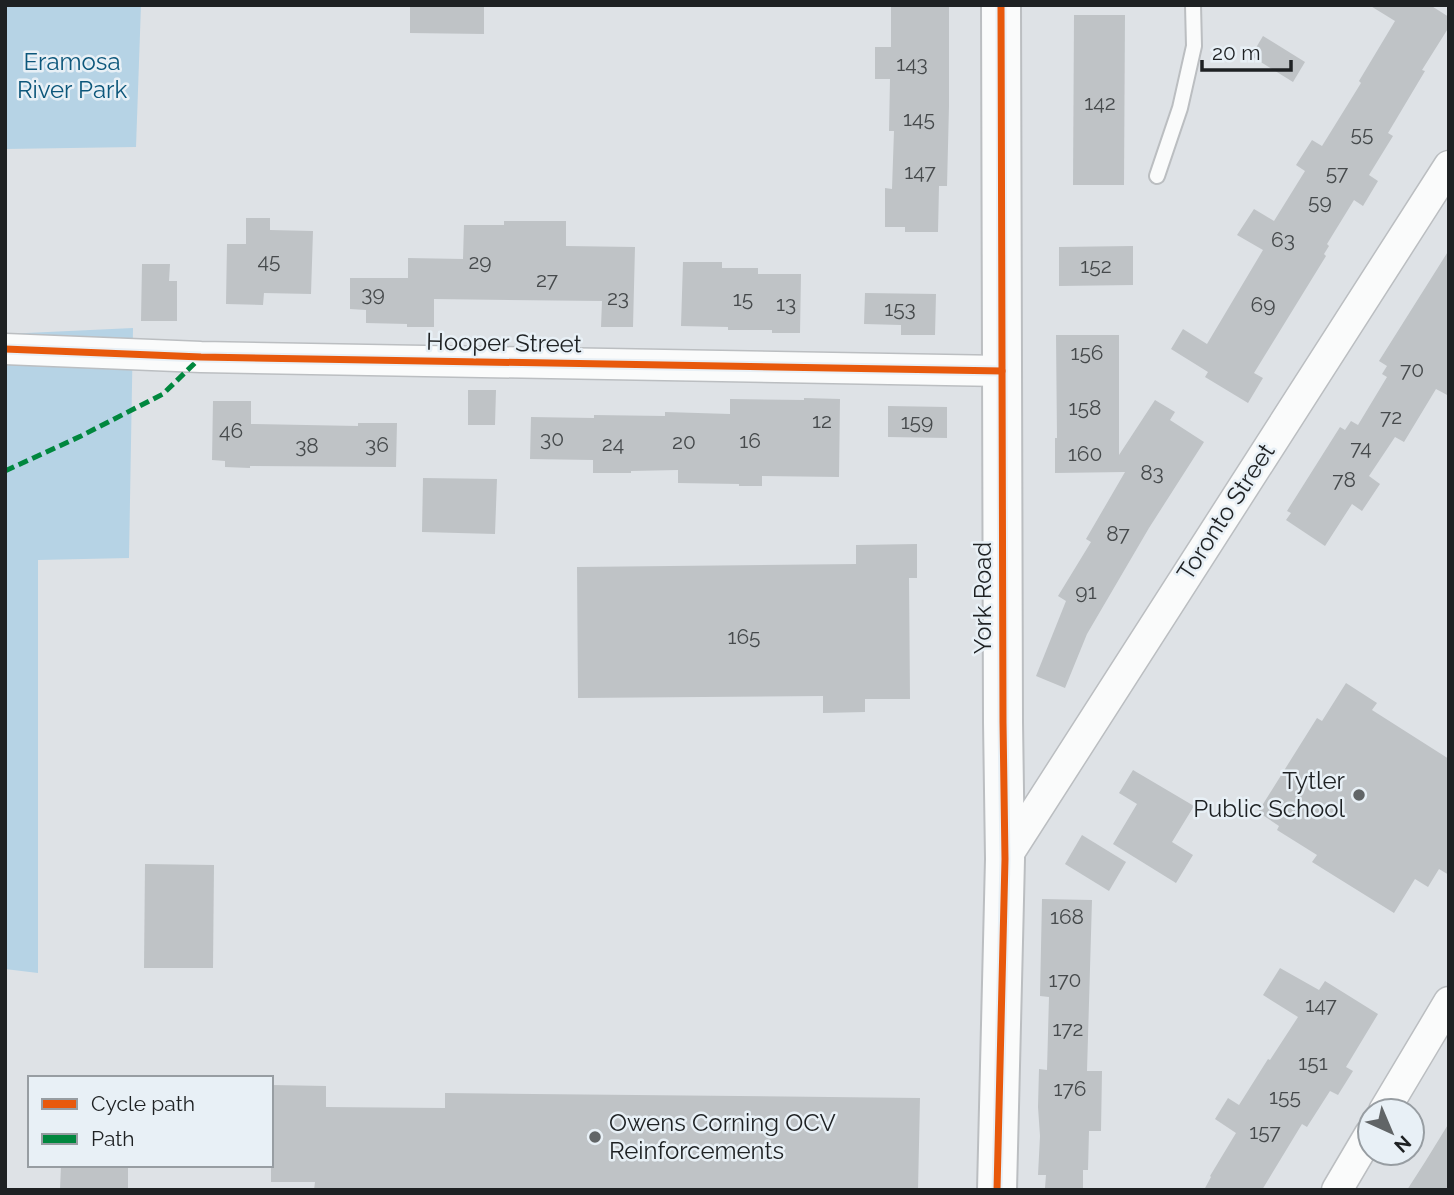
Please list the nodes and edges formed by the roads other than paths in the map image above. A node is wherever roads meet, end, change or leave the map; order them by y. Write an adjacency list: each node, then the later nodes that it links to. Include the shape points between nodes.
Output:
1 (1001, 5): 6 (main road, York Road)
2 (1193, 5): 4 (lane, via 1194,46 1180,108)
3 (1449, 166): 7 (street, Toronto Street)
4 (1157, 176)
5 (5, 349): 6 (street, Hooper Street, via 201,358)
6 (1002, 371): 7 (main road, York Road)
7 (1005, 859): 11 (main road, York Road)
8 (1449, 1002): 9 (street)
9 (1392, 1097)
10 (1356, 1157): 12 (street)
11 (997, 1190)
12 (1336, 1190)

